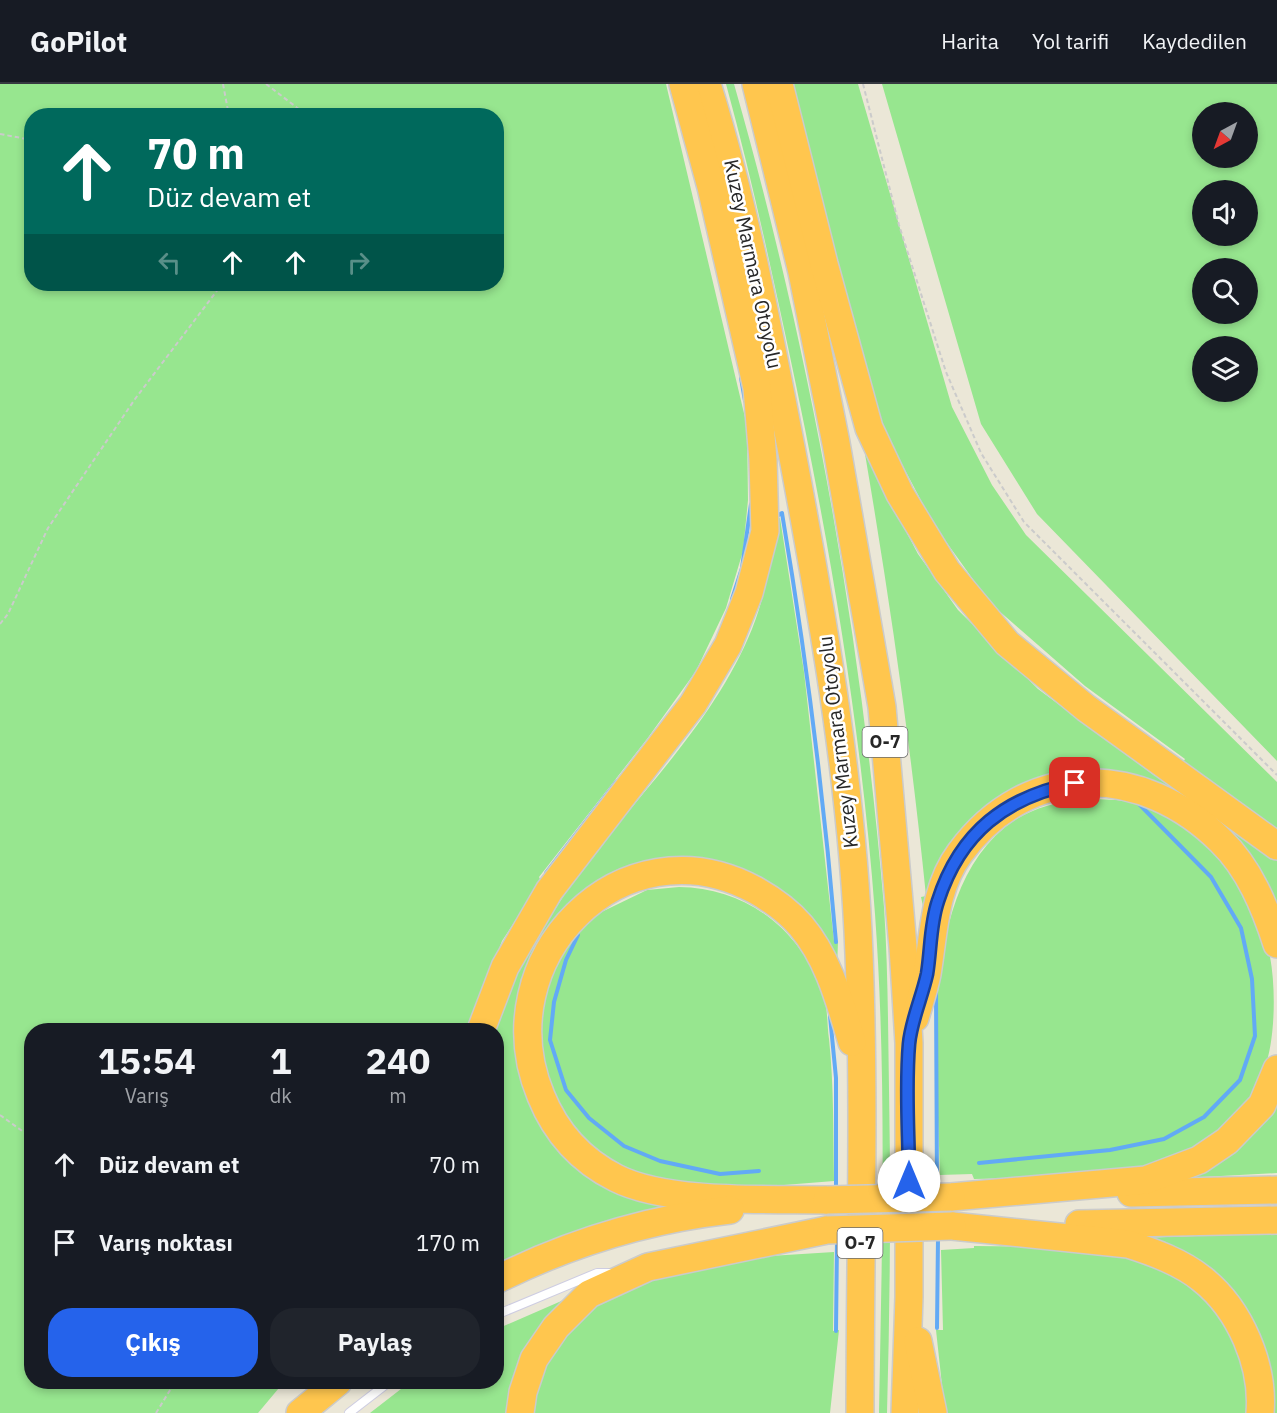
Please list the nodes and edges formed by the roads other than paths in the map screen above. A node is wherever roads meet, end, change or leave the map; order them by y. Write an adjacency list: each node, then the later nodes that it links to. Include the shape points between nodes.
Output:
1 (683, 84): 7 (highway, via 757,388 765,531 749,593 728,645 693,704 549,891 505,967)
2 (707, 84): 10 (highway, Kuzey Marmara Otoyolu / O-7, via 728,151 780,387 824,625 846,788 859,951)
3 (756, 84): 8 (highway, O-7, via 804,284 882,707)
4 (778, 84): 5 (highway, via 869,428 900,494 947,572 1006,643 1086,708)
5 (1277, 846)
6 (1277, 944): 8 (highway, via 1249,878 1222,841 1183,810 1149,791 1111,783 1075,783 1043,790 984,825 959,854 937,902 926,975)
7 (484, 1023)
8 (909, 1043): 18 (highway, O-7)
9 (1277, 1069): 12 (highway, via 1262,1105 1227,1141 1199,1160 1146,1180)
10 (861, 1072): 13 (highway, via 825,964 801,926 770,899 738,881 701,872 659,873 618,886 580,910 555,938 530,995 526,1046 532,1076 560,1132 592,1164 641,1188 710,1197); 19 (highway, Kuzey Marmara Otoyolu / O-7)
11 (1277, 1190): 12 (highway)
12 (951, 1197): 13 (highway, bridge)
13 (827, 1200): 16 (highway, via 697,1214 622,1231 536,1260)
14 (1277, 1220): 15 (highway)
15 (952, 1226): 17 (highway, bridge, via 827,1230 648,1267); 32 (highway, via 1128,1244 1155,1253 1202,1279 1234,1316 1245,1337 1257,1367)
16 (504, 1276)
17 (620, 1280): 20 (lane, via 610,1273 597,1273); 27 (highway, via 589,1294 556,1327 534,1359)
18 (909, 1297): 30 (highway, O-7); 31 (highway)
19 (860, 1305): 28 (highway); 29 (highway, Kuzey Marmara Otoyolu / O-7)
20 (504, 1312)
21 (308, 1389): 24 (highway)
22 (329, 1389): 25 (highway)
23 (380, 1389): 26 (lane)
24 (291, 1413)
25 (300, 1413)
26 (349, 1413)
27 (520, 1413)
28 (840, 1413)
29 (860, 1413)
30 (905, 1413)
31 (933, 1413)
32 (1260, 1413)

